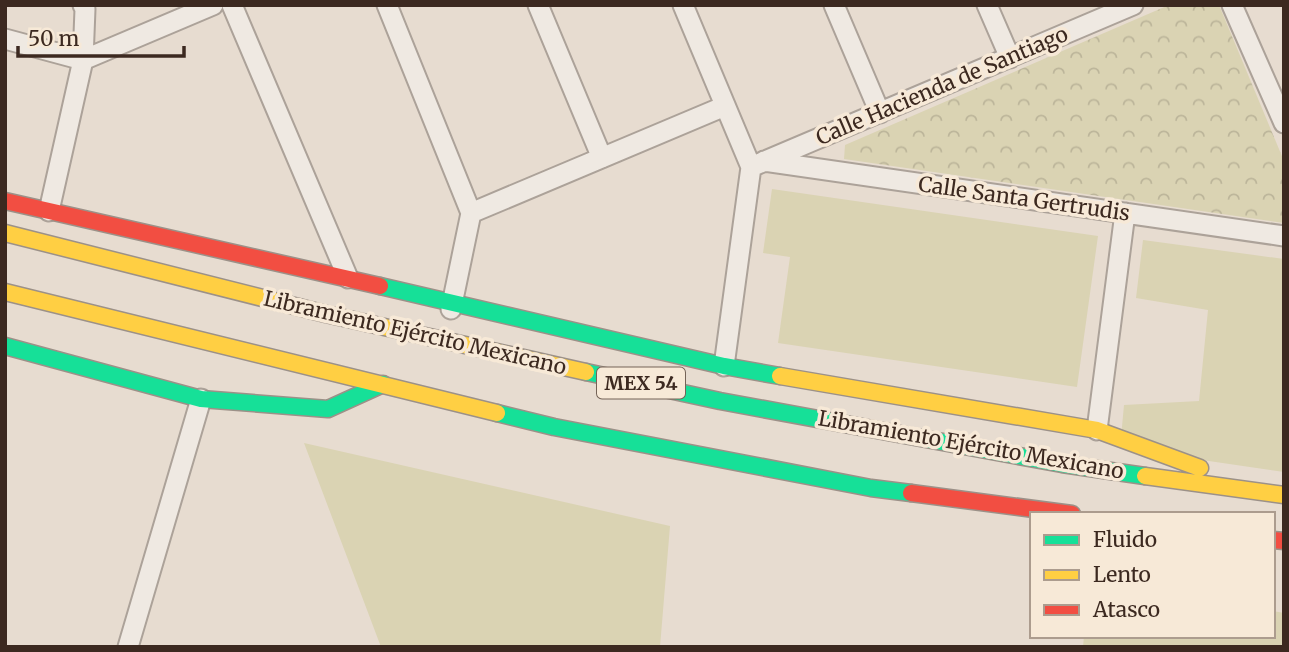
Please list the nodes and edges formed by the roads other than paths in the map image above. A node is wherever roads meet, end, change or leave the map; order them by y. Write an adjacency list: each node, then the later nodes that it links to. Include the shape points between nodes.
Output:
1 (83, 5): 13 (street)
2 (213, 5): 13 (street)
3 (232, 5): 25 (street)
4 (387, 5): 21 (street)
5 (538, 5): 17 (street)
6 (683, 5): 14 (street)
7 (834, 5): 15 (street)
8 (987, 5): 12 (street)
9 (1133, 5): 12 (street, Calle Hacienda de Santiago)
10 (1233, 5): 16 (street)
11 (5, 39): 13 (street)
12 (1010, 58): 15 (street, Calle Hacienda de Santiago)
13 (83, 60): 20 (street)
14 (725, 106): 17 (street); 18 (street)
15 (880, 113): 18 (street, Calle Hacienda de Santiago)
16 (1284, 123)
17 (602, 158): 21 (street)
18 (758, 164): 22 (street, Calle Santa Gertrudis); 30 (street)
19 (5, 201): 20 (main road)
20 (49, 211): 25 (main road)
21 (471, 213): 27 (street)
22 (1125, 213): 24 (street, Calle Santa Gertrudis); 33 (street)
23 (5, 233): 28 (main road, Libramiento Ejército Mexicano / MEX 54)
24 (1284, 236)
25 (348, 278): 27 (main road)
26 (5, 292): 31 (main road)
27 (452, 304): 28 (street); 30 (main road)
28 (444, 341): 34 (main road, Libramiento Ejército Mexicano / MEX 54, via 720,401 1048,462)
29 (5, 346): 32 (main road)
30 (724, 366): 33 (main road)
31 (383, 384): 32 (main road, via 328,409); 36 (main road, via 554,428 871,488)
32 (201, 399): 37 (street)
33 (1097, 430): 34 (main road)
34 (1266, 492): 35 (main road, Libramiento Ejército Mexicano / MEX 54)
35 (1284, 495)
36 (1057, 512)
37 (128, 647)

